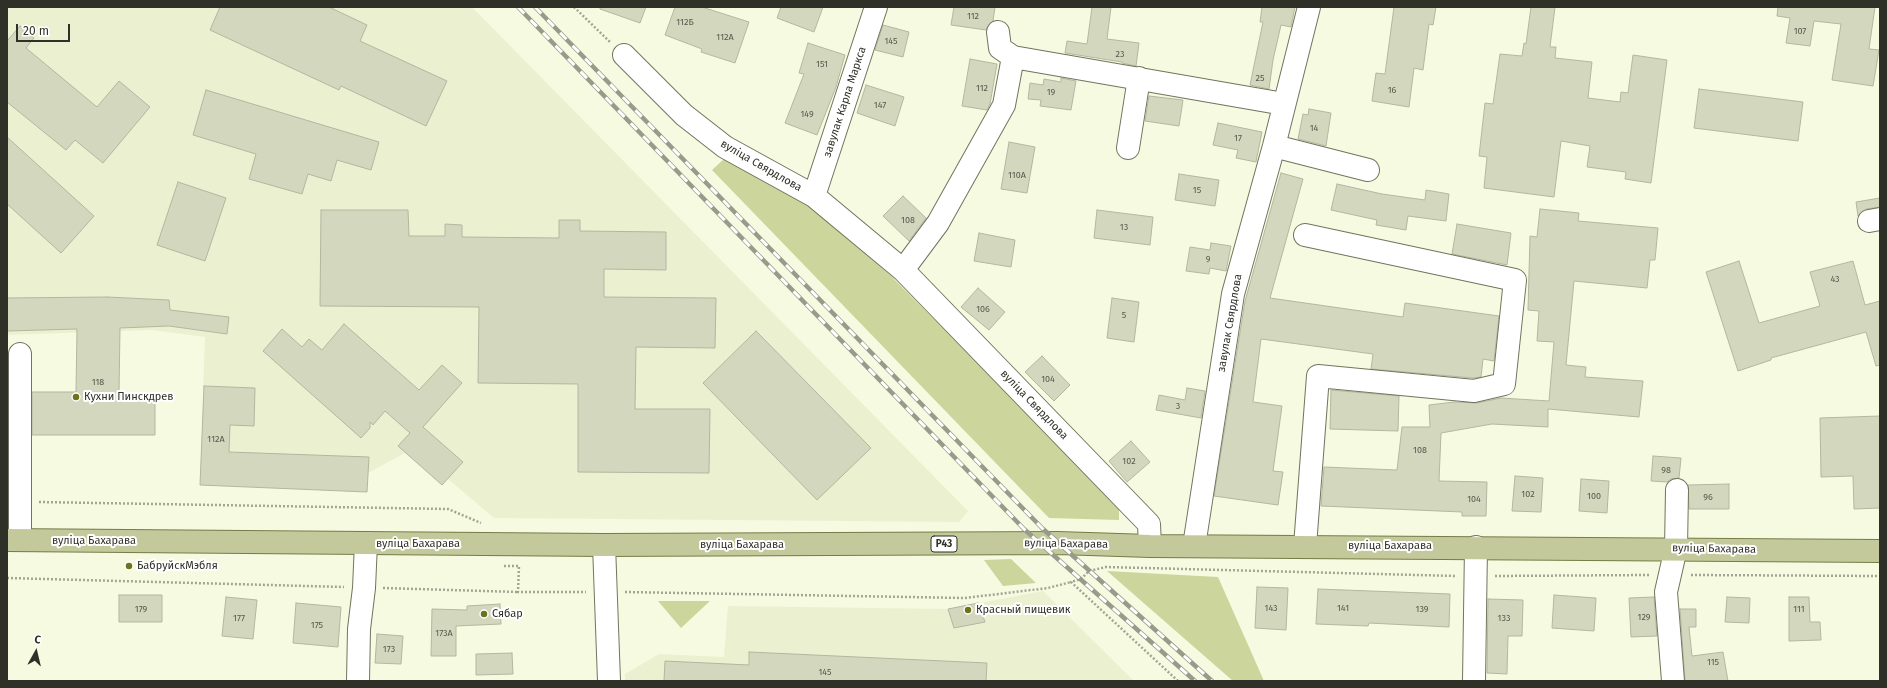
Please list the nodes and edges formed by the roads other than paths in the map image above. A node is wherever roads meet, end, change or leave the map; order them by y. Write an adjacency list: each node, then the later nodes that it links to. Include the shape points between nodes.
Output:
1 (876, 7): 11 (street, завулак Карла Маркса)
2 (1309, 7): 7 (street, завулак Свярдлова)
3 (998, 32): 5 (street, via 1000,48)
4 (624, 55): 11 (street, вуліца Свярдлова, via 684,115 725,147)
5 (1013, 57): 6 (street); 13 (street, via 1004,105 938,223)
6 (1139, 78): 7 (street); 9 (street)
7 (1284, 104): 8 (street, завулак Свярдлова)
8 (1274, 146): 10 (street); 20 (street, завулак Свярдлова, via 1233,294)
9 (1128, 148)
10 (1368, 170)
11 (814, 196): 13 (street, вуліца Свярдлова)
12 (1304, 235): 21 (street, via 1515,280 1504,384 1474,391 1318,376)
13 (903, 270): 19 (street, вуліца Свярдлова, via 1149,524)
14 (20, 354): 16 (street, via 20,502)
15 (1677, 490): 23 (street)
16 (13, 540): 17 (main road, вуліца Бахарава / Р43)
17 (366, 543): 18 (main road, вуліца Бахарава / Р43); 25 (street, via 359,629)
18 (604, 545): 19 (main road, вуліца Бахарава / Р43, via 1058,543); 26 (street)
19 (1150, 546): 20 (main road, вуліца Бахарава / Р43)
20 (1194, 546): 21 (main road, вуліца Бахарава / Р43)
21 (1305, 546): 22 (main road, вуліца Бахарава / Р43)
22 (1476, 547): 23 (main road, вуліца Бахарава / Р43); 27 (street)
23 (1676, 548): 24 (main road, вуліца Бахарава / Р43); 28 (street, via 1666,592)
24 (1880, 551)
25 (358, 681)
26 (609, 681)
27 (1474, 681)
28 (1673, 681)

